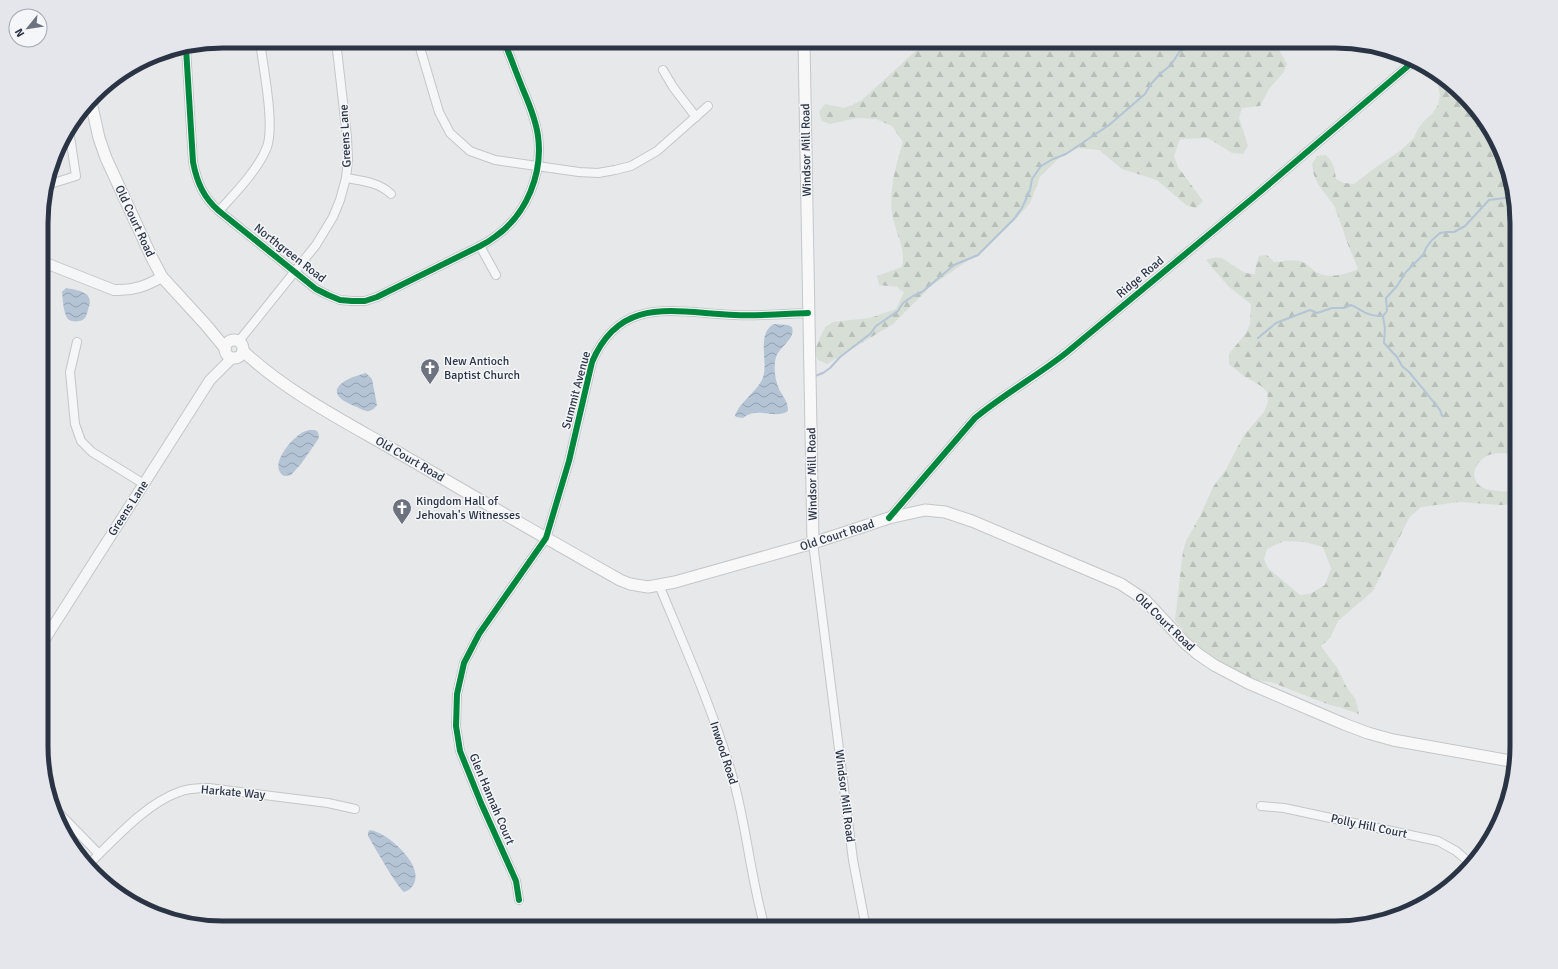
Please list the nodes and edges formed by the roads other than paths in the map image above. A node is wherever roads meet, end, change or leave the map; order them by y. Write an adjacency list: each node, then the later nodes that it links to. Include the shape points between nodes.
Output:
1 (261, 48): 17 (street, via 270,117 267,148 257,165)
2 (337, 48): 14 (street, Greens Lane, via 347,136)
3 (420, 48): 13 (street, via 439,112 450,133 470,151 483,157)
4 (507, 48): 13 (street, Northgreen Road, via 536,124)
5 (804, 48): 23 (main road, Windsor Mill Road)
6 (186, 52): 17 (street, Northgreen Road, via 195,173 201,191)
7 (1410, 65): 27 (street, Ridge Road, via 1052,365 979,414)
8 (663, 70): 11 (street)
9 (92, 106): 22 (main road, Old Court Road, via 106,158)
10 (708, 106): 11 (street)
11 (696, 116): 13 (street, via 657,151 631,166 598,173)
12 (70, 137): 15 (street, via 76,176)
13 (538, 166): 18 (street, Northgreen Road, via 530,194 520,211 496,237)
14 (346, 178): 16 (street, via 382,186); 20 (street, Greens Lane, via 333,217 324,233)
15 (52, 183)
16 (391, 194)
17 (219, 211): 20 (street, Northgreen Road)
18 (480, 246): 20 (street, Northgreen Road, via 365,301 340,300 328,295 316,289); 21 (street)
19 (48, 264): 22 (street, via 114,290 137,289)
20 (294, 271): 25 (street, Greens Lane)
21 (496, 275)
22 (162, 277): 25 (main road, Old Court Road)
23 (808, 313): 28 (street, Summit Avenue, via 734,315 658,310 634,316 614,330 597,350 592,362 569,461); 29 (main road, Windsor Mill Road)
24 (77, 342): 26 (street, via 70,372 75,424 80,437 92,452)
25 (233, 350): 26 (street, Greens Lane); 28 (main road, Old Court Road, via 291,390)
26 (144, 484): 31 (street, Greens Lane)
27 (889, 518): 29 (main road, Old Court Road); 32 (main road, Old Court Road, via 925,510 955,514 1128,588 1146,600 1198,654 1248,683 1368,733 1393,740)
28 (546, 538): 30 (main road, Old Court Road, via 620,580 648,587); 39 (street, Glen Hannah Court, via 479,634 464,663 457,694 456,726 460,752 516,881)
29 (813, 543): 30 (main road, Old Court Road); 41 (street, Windsor Mill Road, via 854,860)
30 (659, 585): 40 (street, Inwood Road, via 704,693 727,758 741,810)
31 (48, 633)
32 (1510, 761)
33 (1261, 806): 37 (street, Polly Hill Court, via 1284,808 1438,841)
34 (355, 809): 36 (street, Harkate Way, via 328,802 194,788 180,791 156,803)
35 (63, 817): 36 (street)
36 (99, 854): 38 (street, Harkate Way)
37 (1468, 861)
38 (91, 862)
39 (519, 900)
40 (763, 921)
41 (865, 921)

